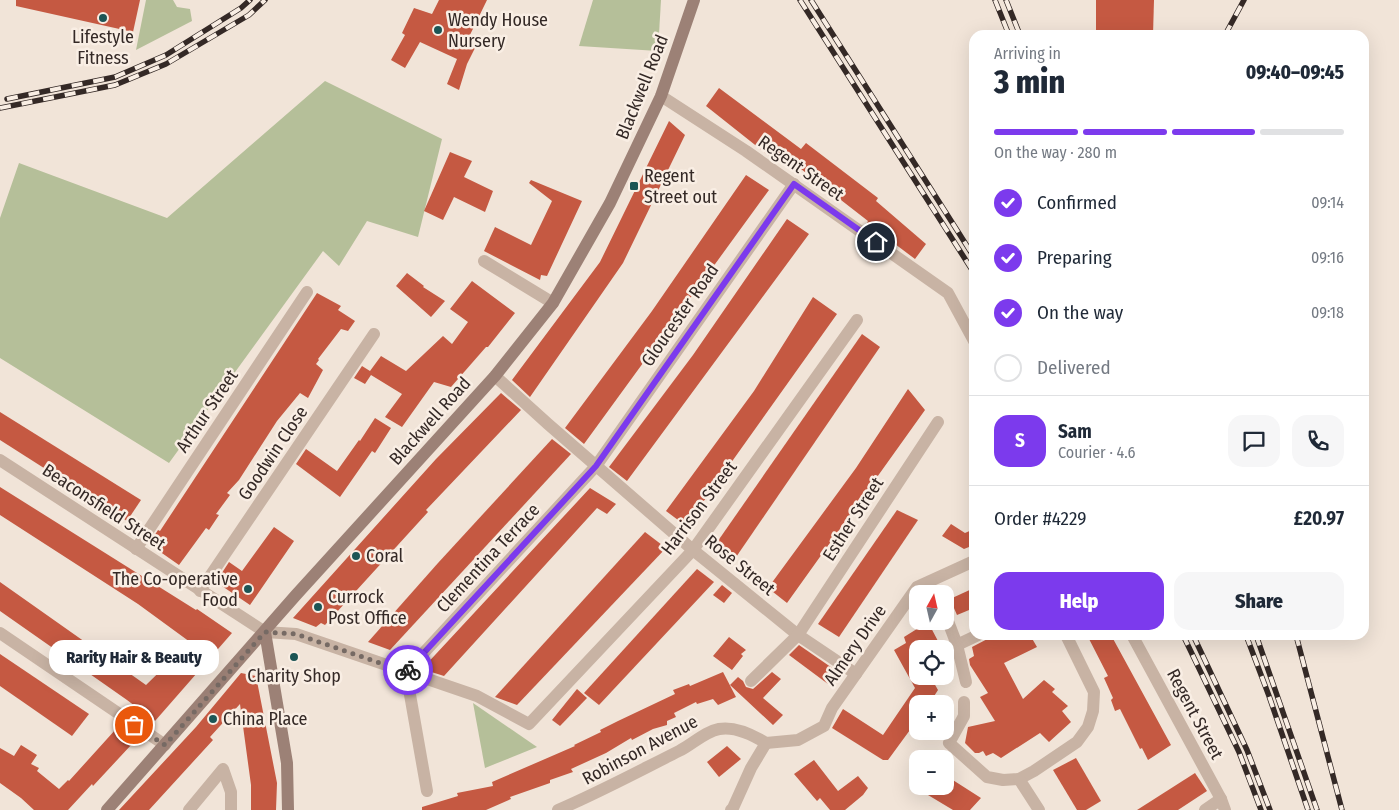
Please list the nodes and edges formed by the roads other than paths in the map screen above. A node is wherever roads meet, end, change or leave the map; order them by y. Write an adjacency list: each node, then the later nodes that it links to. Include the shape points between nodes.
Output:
1 (694, 0): 2 (street, Blackwell Road)
2 (661, 96): 3 (street, Regent Street); 6 (street, Blackwell Road, via 610,203)
3 (794, 184): 8 (street, Regent Street, via 948,293); 13 (street, Gloucester Road)
4 (484, 261): 6 (street)
5 (307, 292): 14 (street, Arthur Street)
6 (553, 303): 10 (street, Blackwell Road)
7 (857, 320): 15 (street, Harrison Street)
8 (969, 332)
9 (374, 334): 17 (street, Goodwin Close)
10 (496, 376): 13 (street, Rose Street); 19 (street, Blackwell Road)
11 (938, 422): 21 (street, Esther Street)
12 (0, 460): 14 (street, Beaconsfield Street)
13 (596, 466): 15 (street, Rose Street); 26 (street, Clementina Terrace)
14 (136, 549): 17 (street, Beaconsfield Street)
15 (693, 550): 21 (street, Rose Street); 26 (street, Harrison Street, via 529,724 477,696)
16 (969, 563): 27 (street, Almery Drive, via 917,587)
17 (200, 591): 19 (street, Beaconsfield Street)
18 (951, 630): 25 (street)
19 (265, 632): 26 (street, via 296,634); 32 (street, Blackwell Road); 39 (street, via 287,763)
20 (0, 633): 32 (street)
21 (798, 635): 27 (street, Rose Street); 28 (street, Esther Street)
22 (969, 639): 25 (street)
23 (1068, 640): 33 (street, via 1094,692 1094,711 1077,742)
24 (1135, 640): 35 (street, Regent Street)
25 (957, 645): 29 (street)
26 (406, 672): 34 (street)
27 (856, 674): 31 (street, Almery Drive, via 832,708 824,726 798,740)
28 (751, 681)
29 (966, 682)
30 (964, 702): 33 (street, via 964,716 949,743 987,777)
31 (766, 743): 40 (street, Robinson Avenue, via 736,730 706,733 690,745); 41 (street)
32 (165, 745): 36 (street, Blackwell Road)
33 (1019, 779): 42 (street)
34 (427, 791)
35 (1223, 805): 43 (street)
36 (107, 810)
37 (189, 810): 38 (street, via 223,768 230,792)
38 (230, 810)
39 (288, 810)
40 (558, 810)
41 (731, 810)
42 (1040, 810)
43 (1205, 810)

